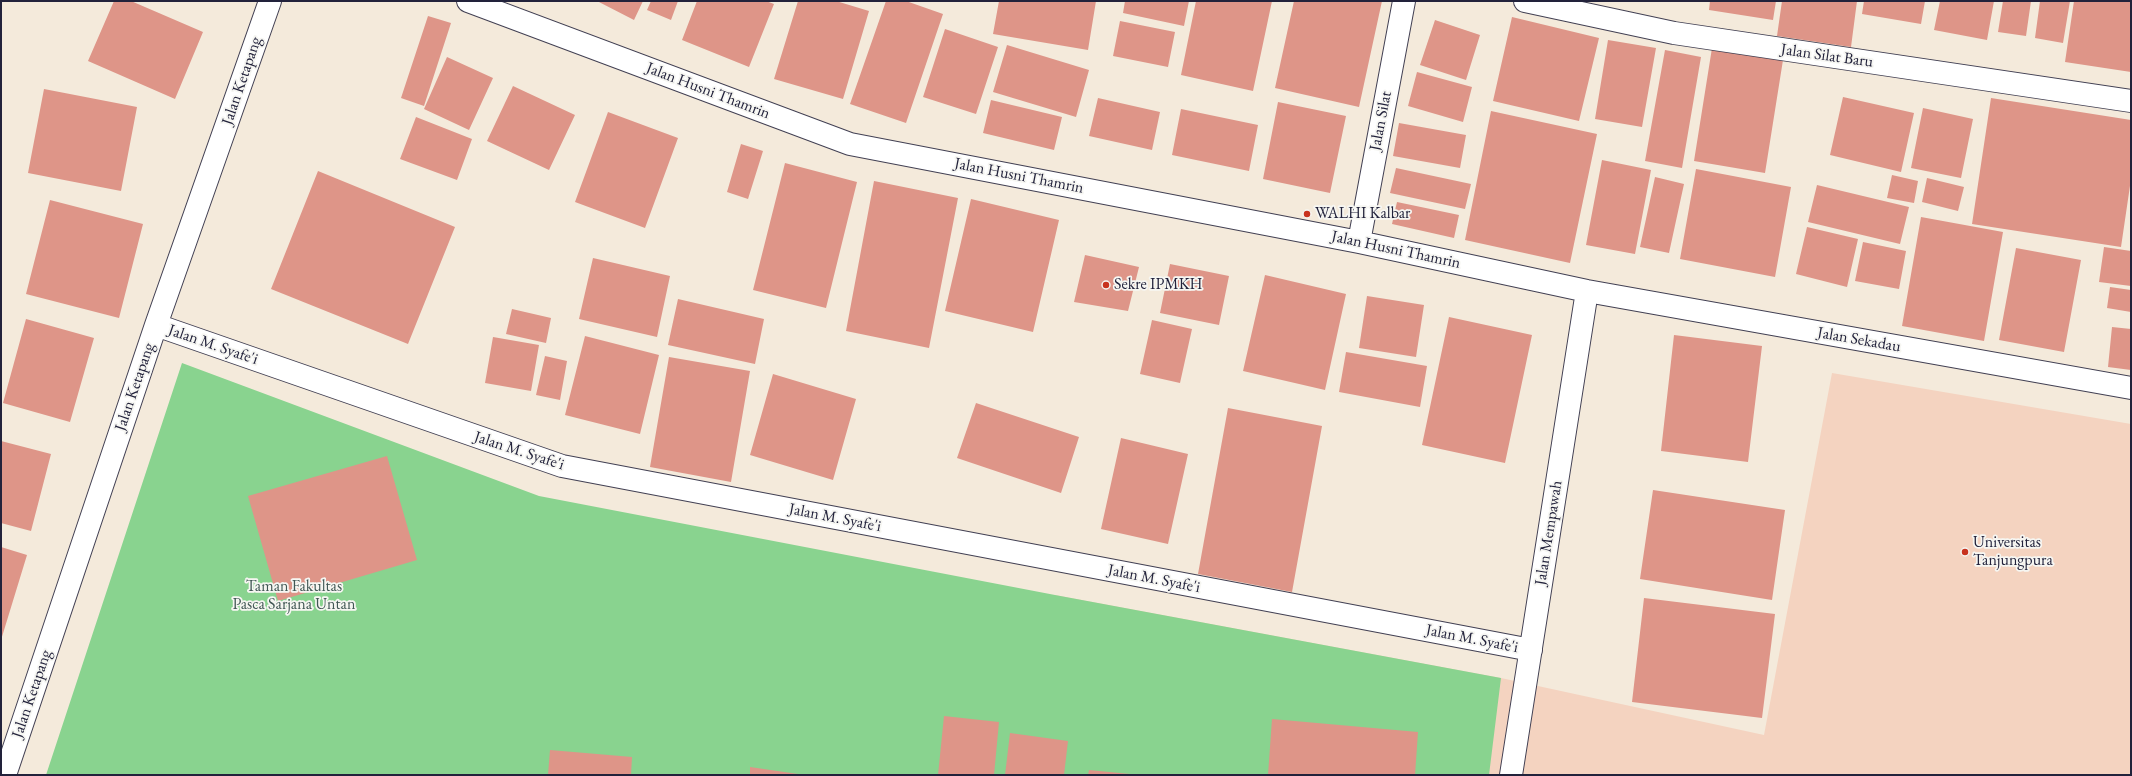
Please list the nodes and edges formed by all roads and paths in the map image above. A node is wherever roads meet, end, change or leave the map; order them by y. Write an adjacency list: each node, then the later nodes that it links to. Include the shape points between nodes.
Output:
1 (270, 1): 8 (street, Jalan Ketapang)
2 (468, 1): 6 (street, Jalan Husni Thamrin, via 850,144)
3 (1404, 1): 6 (street, Jalan Silat)
4 (1525, 1): 5 (street, Jalan Silat Baru, via 1674,33)
5 (2131, 101)
6 (1359, 242): 7 (street, Jalan Husni Thamrin)
7 (1587, 291): 9 (street, Jalan Sekadau); 10 (street, Jalan Mempawah)
8 (156, 325): 10 (street, Jalan M. Syafe'i, via 562,466); 11 (street, Jalan Ketapang)
9 (2131, 388)
10 (1531, 650): 12 (street, Jalan Mempawah)
11 (5, 775)
12 (1511, 775)

